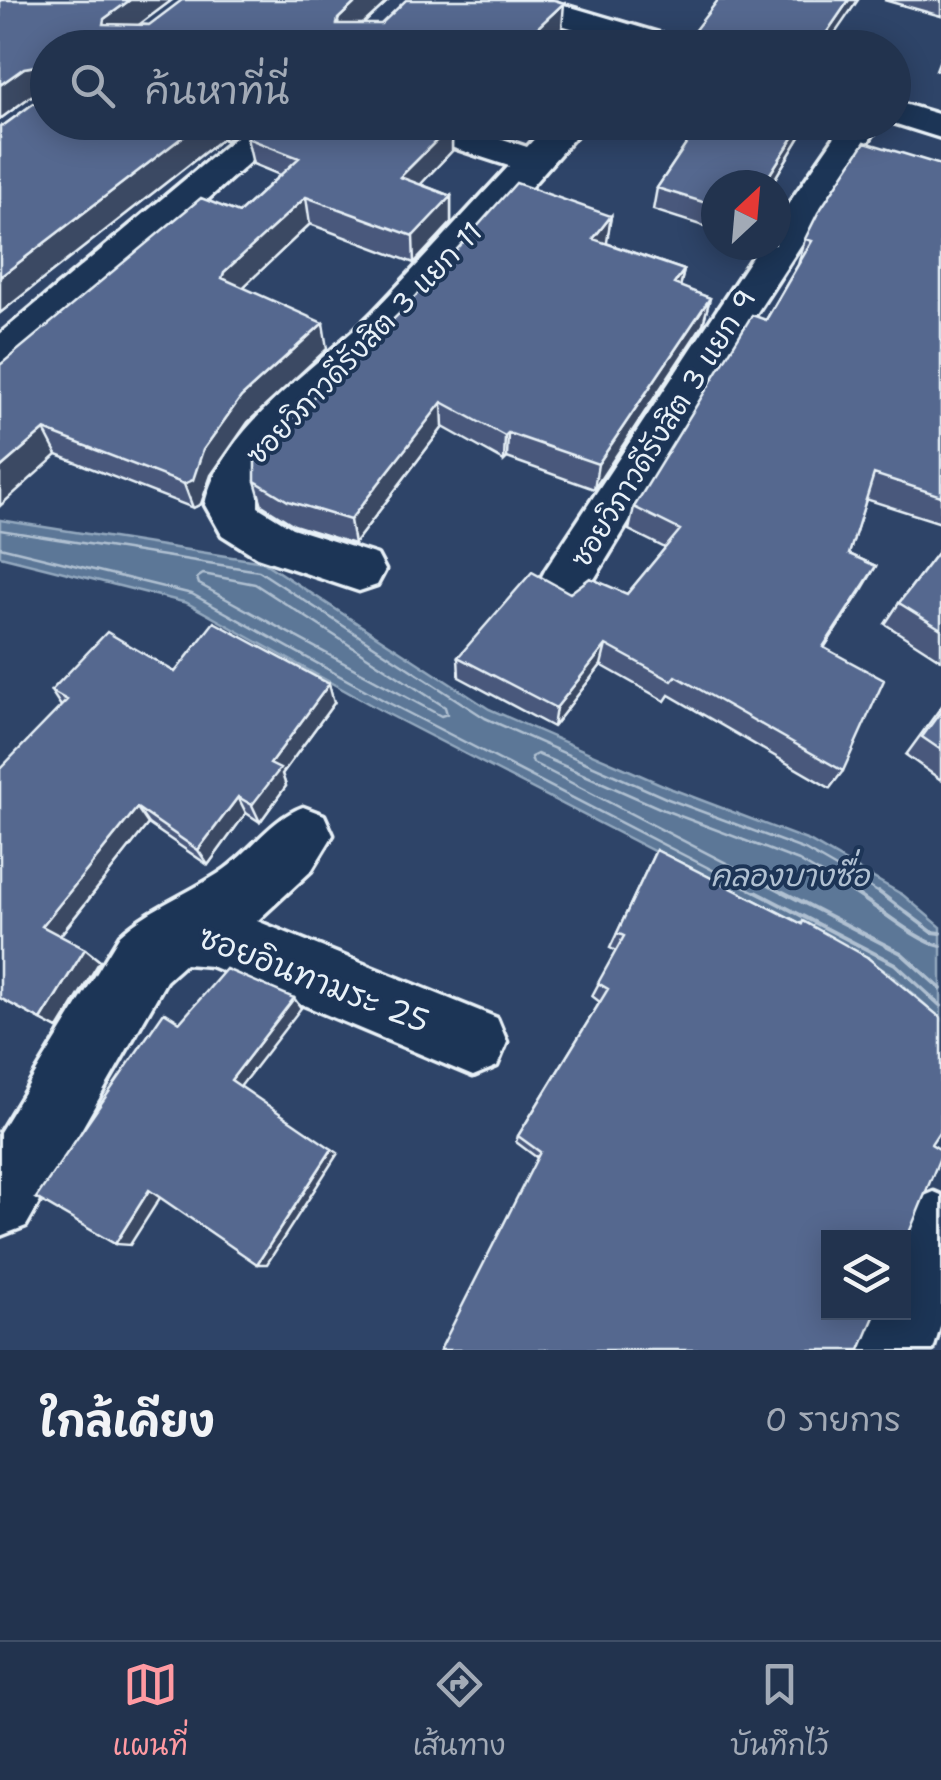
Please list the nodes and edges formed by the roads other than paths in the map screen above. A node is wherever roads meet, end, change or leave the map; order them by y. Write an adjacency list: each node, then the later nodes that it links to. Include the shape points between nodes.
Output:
1 (513, 0): 2 (street)
2 (607, 30)
3 (911, 117): 4 (street)
4 (941, 126)
5 (256, 140): 10 (street)
6 (467, 140): 9 (street)
7 (554, 140): 9 (street, ซอยวิภาวดีรังสิต 3 แยก 11)
8 (851, 140): 12 (street, ซอยวิภาวดีรังสิต 3 แยก 9)
9 (535, 162): 11 (street, ซอยวิภาวดีรังสิต 3 แยก 11, via 386,324 259,446 234,480 230,505 240,521 275,543)
10 (0, 358)
11 (358, 570)
12 (564, 584)
13 (303, 836): 14 (street, via 246,895)
14 (186, 930): 15 (street, ซอยอินทามระ 25, via 212,934); 16 (street, ซอยอินทามระ 25, via 163,939 143,958)
15 (473, 1042)
16 (0, 1200)
17 (934, 1229): 18 (street)
18 (894, 1350)

